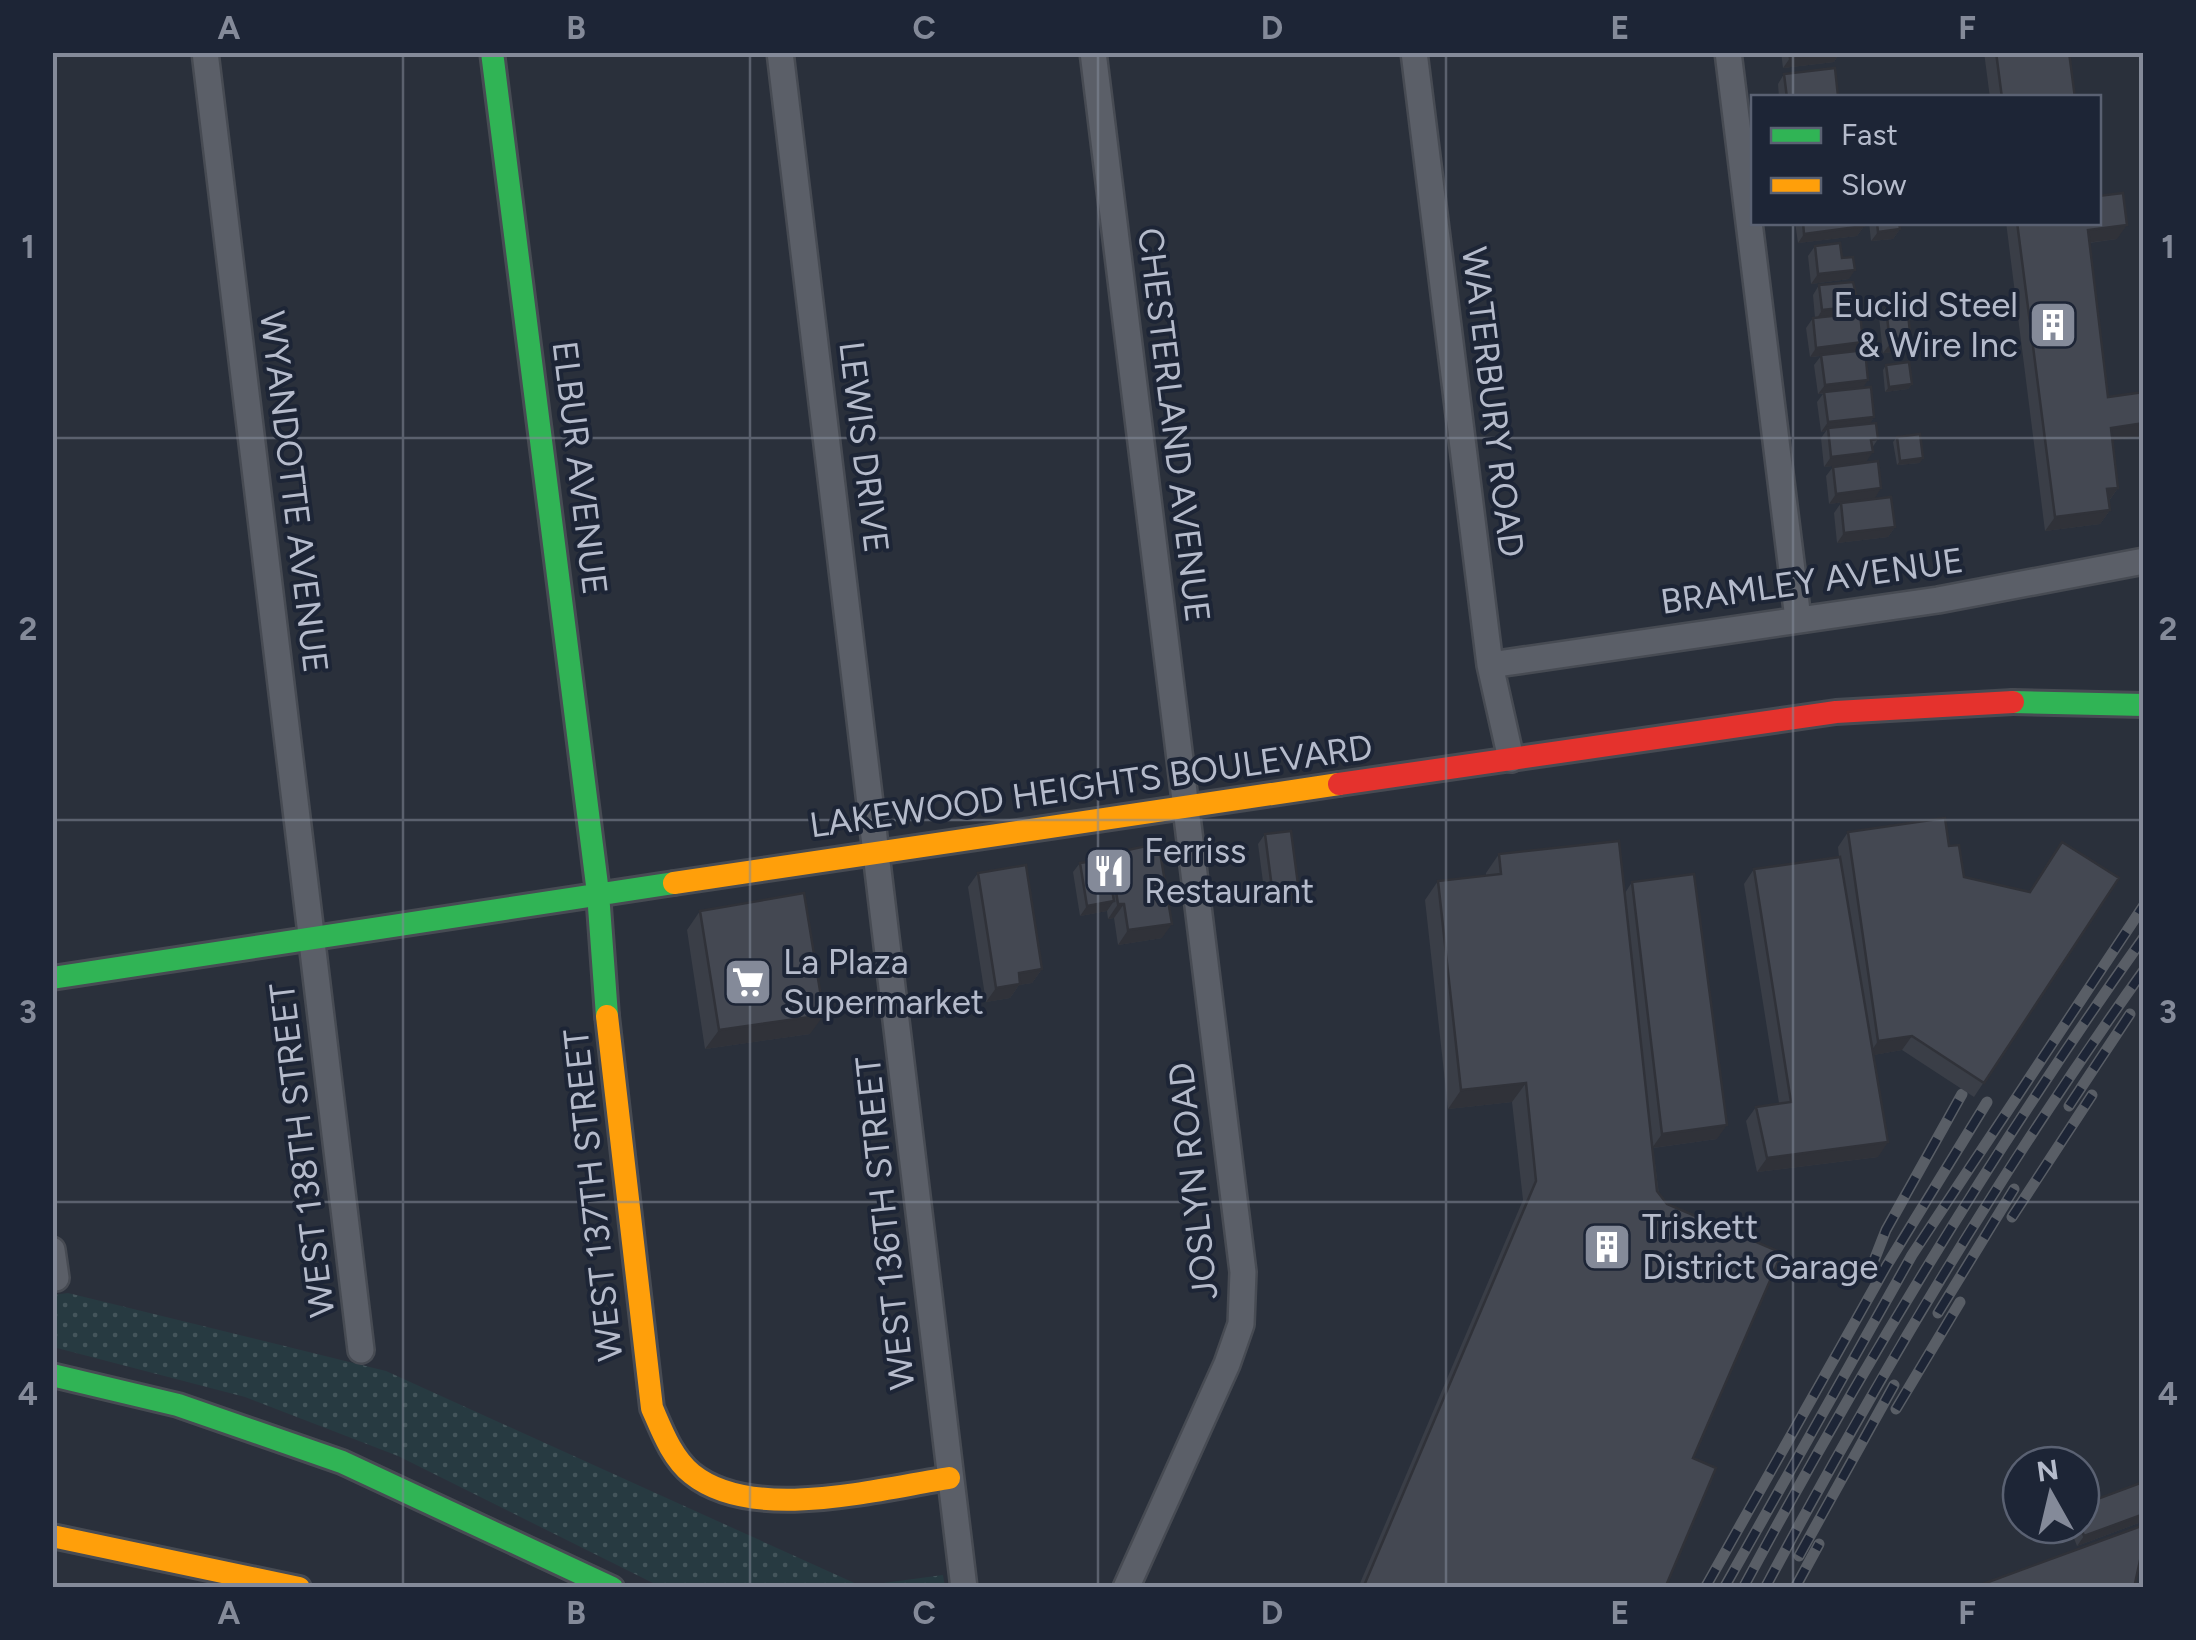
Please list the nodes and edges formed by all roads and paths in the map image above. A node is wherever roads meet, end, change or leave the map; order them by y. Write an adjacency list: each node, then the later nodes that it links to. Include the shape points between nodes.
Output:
1 (204, 52): 15 (street, WYANDOTTE AVENUE)
2 (492, 52): 14 (main road, ELBUR AVENUE)
3 (780, 52): 13 (street, LEWIS DRIVE)
4 (1093, 52): 12 (street, CHESTERLAND AVENUE)
5 (1414, 52): 9 (street, WATERBURY ROAD)
6 (1728, 52): 8 (street)
7 (2144, 561): 8 (street, BRAMLEY AVENUE)
8 (1798, 619): 9 (street, BRAMLEY AVENUE)
9 (1490, 664): 11 (street, WATERBURY ROAD)
10 (2144, 705): 11 (main road, LAKEWOOD HEIGHTS BOULEVARD, via 1923,704)
11 (1511, 759): 12 (main road, LAKEWOOD HEIGHTS BOULEVARD)
12 (1186, 806): 13 (main road, LAKEWOOD HEIGHTS BOULEVARD); 26 (street, JOSLYN ROAD, via 1243,1272 1240,1324)
13 (879, 851): 14 (main road, LAKEWOOD HEIGHTS BOULEVARD); 21 (street, WEST 136TH STREET)
14 (598, 893): 15 (main road, LAKEWOOD HEIGHTS BOULEVARD); 21 (main road, WEST 137TH STREET, via 612,1080 652,1408 668,1446 694,1477 734,1495 778,1500)
15 (314, 941): 16 (main road, LAKEWOOD HEIGHTS BOULEVARD); 19 (street, WEST 138TH STREET)
16 (52, 978)
17 (52, 1250): 18 (street)
18 (56, 1278)
19 (361, 1350)
20 (52, 1375): 24 (main road, via 178,1405 342,1462)
21 (948, 1478): 25 (street, WEST 136TH STREET)
22 (52, 1536): 23 (main road)
23 (299, 1588)
24 (612, 1588)
25 (964, 1588)
26 (1126, 1588)

